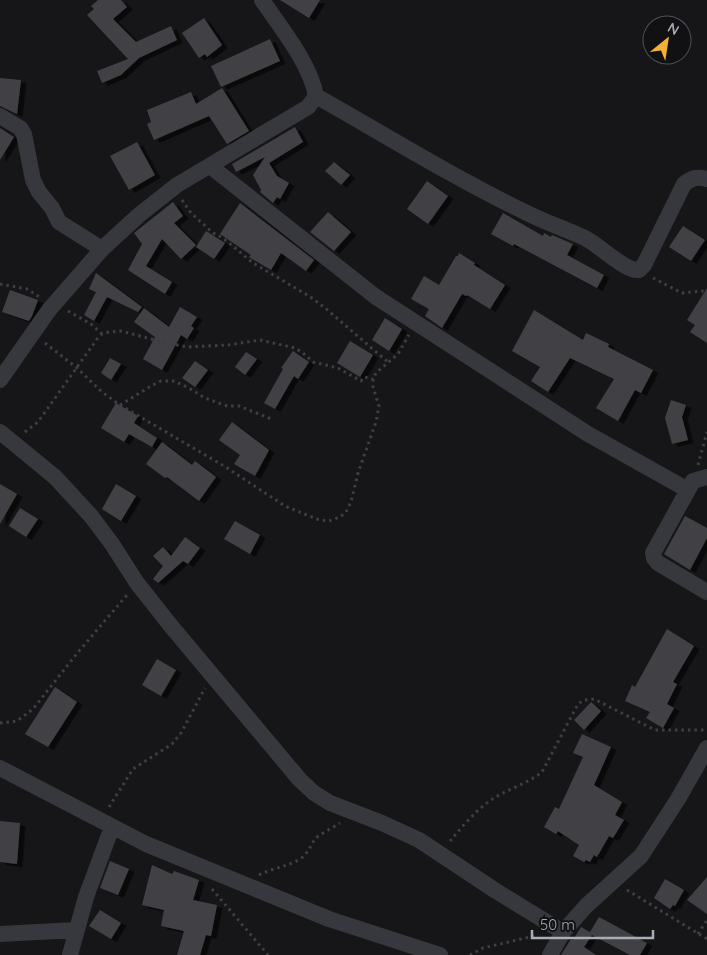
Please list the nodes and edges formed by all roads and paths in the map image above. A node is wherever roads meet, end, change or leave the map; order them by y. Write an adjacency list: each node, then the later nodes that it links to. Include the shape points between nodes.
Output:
1 (262, 0): 2 (street, via 293,45 315,87)
2 (316, 96): 4 (street, via 308,108); 8 (street, via 495,197 586,238 628,268)
3 (0, 116): 7 (street, via 24,134 33,180 59,222)
4 (210, 166): 6 (street); 12 (street, via 358,284)
5 (707, 179): 8 (street, via 700,176 684,184)
6 (177, 185): 7 (street); 15 (path, via 182,201 213,233 253,263 324,307)
7 (102, 249): 11 (street)
8 (639, 270): 10 (path, via 682,293 702,291)
9 (0, 284): 11 (path, via 27,289)
10 (707, 294)
11 (52, 307): 13 (street); 14 (path, via 91,324)
12 (417, 322): 15 (path); 24 (street, via 588,434)
13 (32, 334): 16 (path); 18 (street)
14 (102, 334): 16 (path); 17 (path, via 121,331 187,347 260,340 295,348 313,362 338,368 361,381 364,377)
15 (389, 363): 17 (path)
16 (77, 368): 19 (path); 23 (path, via 38,422)
17 (373, 379): 19 (path, via 379,406 376,422 346,512 329,520 319,520 285,506)
18 (0, 380)
19 (120, 405): 20 (path, via 161,381 174,381 205,398 227,406 239,406)
20 (274, 420)
21 (0, 432): 23 (street)
22 (707, 432): 24 (path)
23 (13, 442): 25 (street, via 55,477 91,516)
24 (696, 482): 26 (street, via 653,553 658,563)
25 (138, 583): 27 (street); 28 (path, via 33,709 17,721)
26 (707, 592)
27 (212, 675): 32 (street, via 300,780 330,803); 33 (path, via 172,744 133,769)
28 (0, 723)
29 (707, 730): 34 (path, via 655,730 594,699 584,700 578,704 542,772 491,800 468,820)
30 (707, 748): 35 (street, via 641,856)
31 (0, 768): 33 (street)
32 (355, 812): 34 (street, via 419,840); 37 (path, via 318,836 310,850 300,858)
33 (106, 824): 37 (street); 39 (street)
34 (440, 854): 42 (street)
35 (614, 882): 41 (path); 42 (street, via 586,906)
36 (207, 883): 45 (path)
37 (244, 884): 46 (street, via 329,919)
38 (707, 920): 41 (path)
39 (76, 930): 40 (street); 44 (street)
40 (0, 934)
41 (698, 934): 43 (path)
42 (561, 935): 47 (path, via 536,935 483,948); 48 (street)
43 (707, 939)
44 (70, 955)
45 (268, 955)
46 (440, 955)
47 (470, 955)
48 (550, 955)

